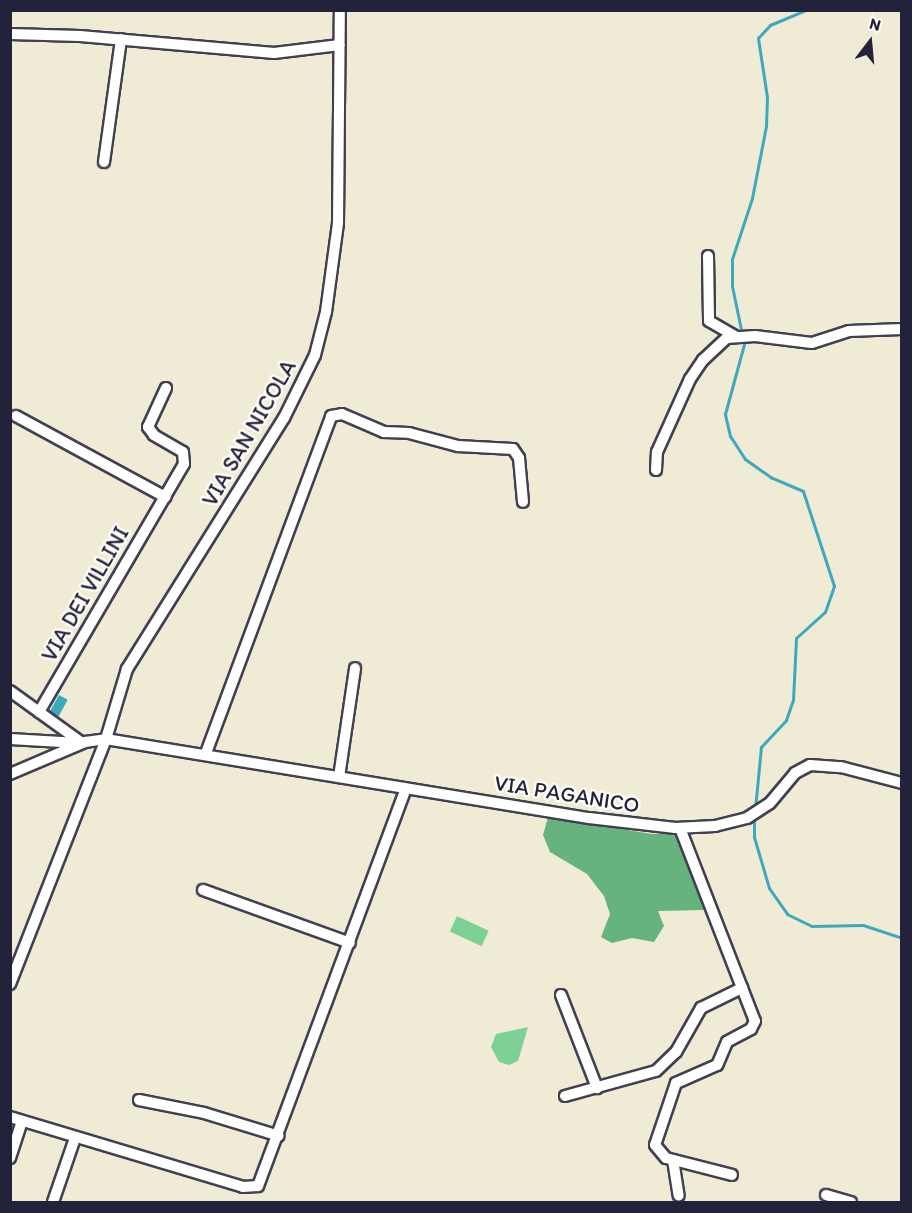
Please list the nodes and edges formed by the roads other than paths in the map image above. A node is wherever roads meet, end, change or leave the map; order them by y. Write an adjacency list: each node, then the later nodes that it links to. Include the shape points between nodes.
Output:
1 (340, 10): 4 (street, VIA SAN NICOLA)
2 (10, 34): 3 (street)
3 (121, 39): 4 (street, via 274,53); 5 (street)
4 (340, 45): 18 (street, VIA SAN NICOLA, via 338,223 326,312 315,355 284,418 131,663)
5 (104, 162)
6 (708, 256): 8 (street, via 708,321)
7 (902, 329): 8 (street, via 849,331 815,343)
8 (735, 336): 11 (street, via 716,346 693,374 657,452)
9 (166, 388): 12 (street, VIA DEI VILLINI, via 149,420 149,429 180,450 185,458)
10 (16, 416): 12 (street)
11 (656, 470)
12 (165, 497): 16 (street, VIA DEI VILLINI)
13 (523, 502): 20 (street, via 519,456 513,449 458,446 409,433 381,431 342,414 331,416)
14 (355, 668): 22 (street)
15 (10, 691): 16 (street)
16 (39, 712): 19 (street)
17 (10, 739): 19 (street, VIA PAGANICO)
18 (106, 739): 19 (street, VIA PAGANICO); 20 (street, VIA PAGANICO); 28 (street)
19 (82, 744): 21 (street, VIA PAGANICO)
20 (206, 753): 22 (street, VIA PAGANICO)
21 (10, 774)
22 (339, 777): 24 (street, VIA PAGANICO)
23 (902, 783): 25 (street, VIA PAGANICO, via 841,767 810,765 795,773 770,802 739,821)
24 (406, 789): 25 (street, VIA PAGANICO, via 637,825); 27 (street)
25 (680, 828): 29 (street)
26 (203, 890): 27 (street)
27 (350, 943): 36 (street)
28 (10, 984)
29 (742, 988): 31 (street, via 701,1008 676,1052 660,1069); 39 (street, via 754,1015 753,1027 727,1042 717,1065 682,1078 669,1096 655,1144 661,1155)
30 (561, 995): 31 (street)
31 (597, 1088): 32 (street)
32 (565, 1096)
33 (139, 1100): 36 (street, via 204,1113)
34 (10, 1117): 35 (street)
35 (22, 1121): 37 (street); 38 (street)
36 (279, 1136): 37 (street, via 262,1182 252,1188)
37 (75, 1138): 43 (street)
38 (10, 1158)
39 (673, 1160): 40 (street); 42 (street)
40 (732, 1174)
41 (826, 1195): 44 (street)
42 (679, 1196)
43 (53, 1203)
44 (851, 1203)

